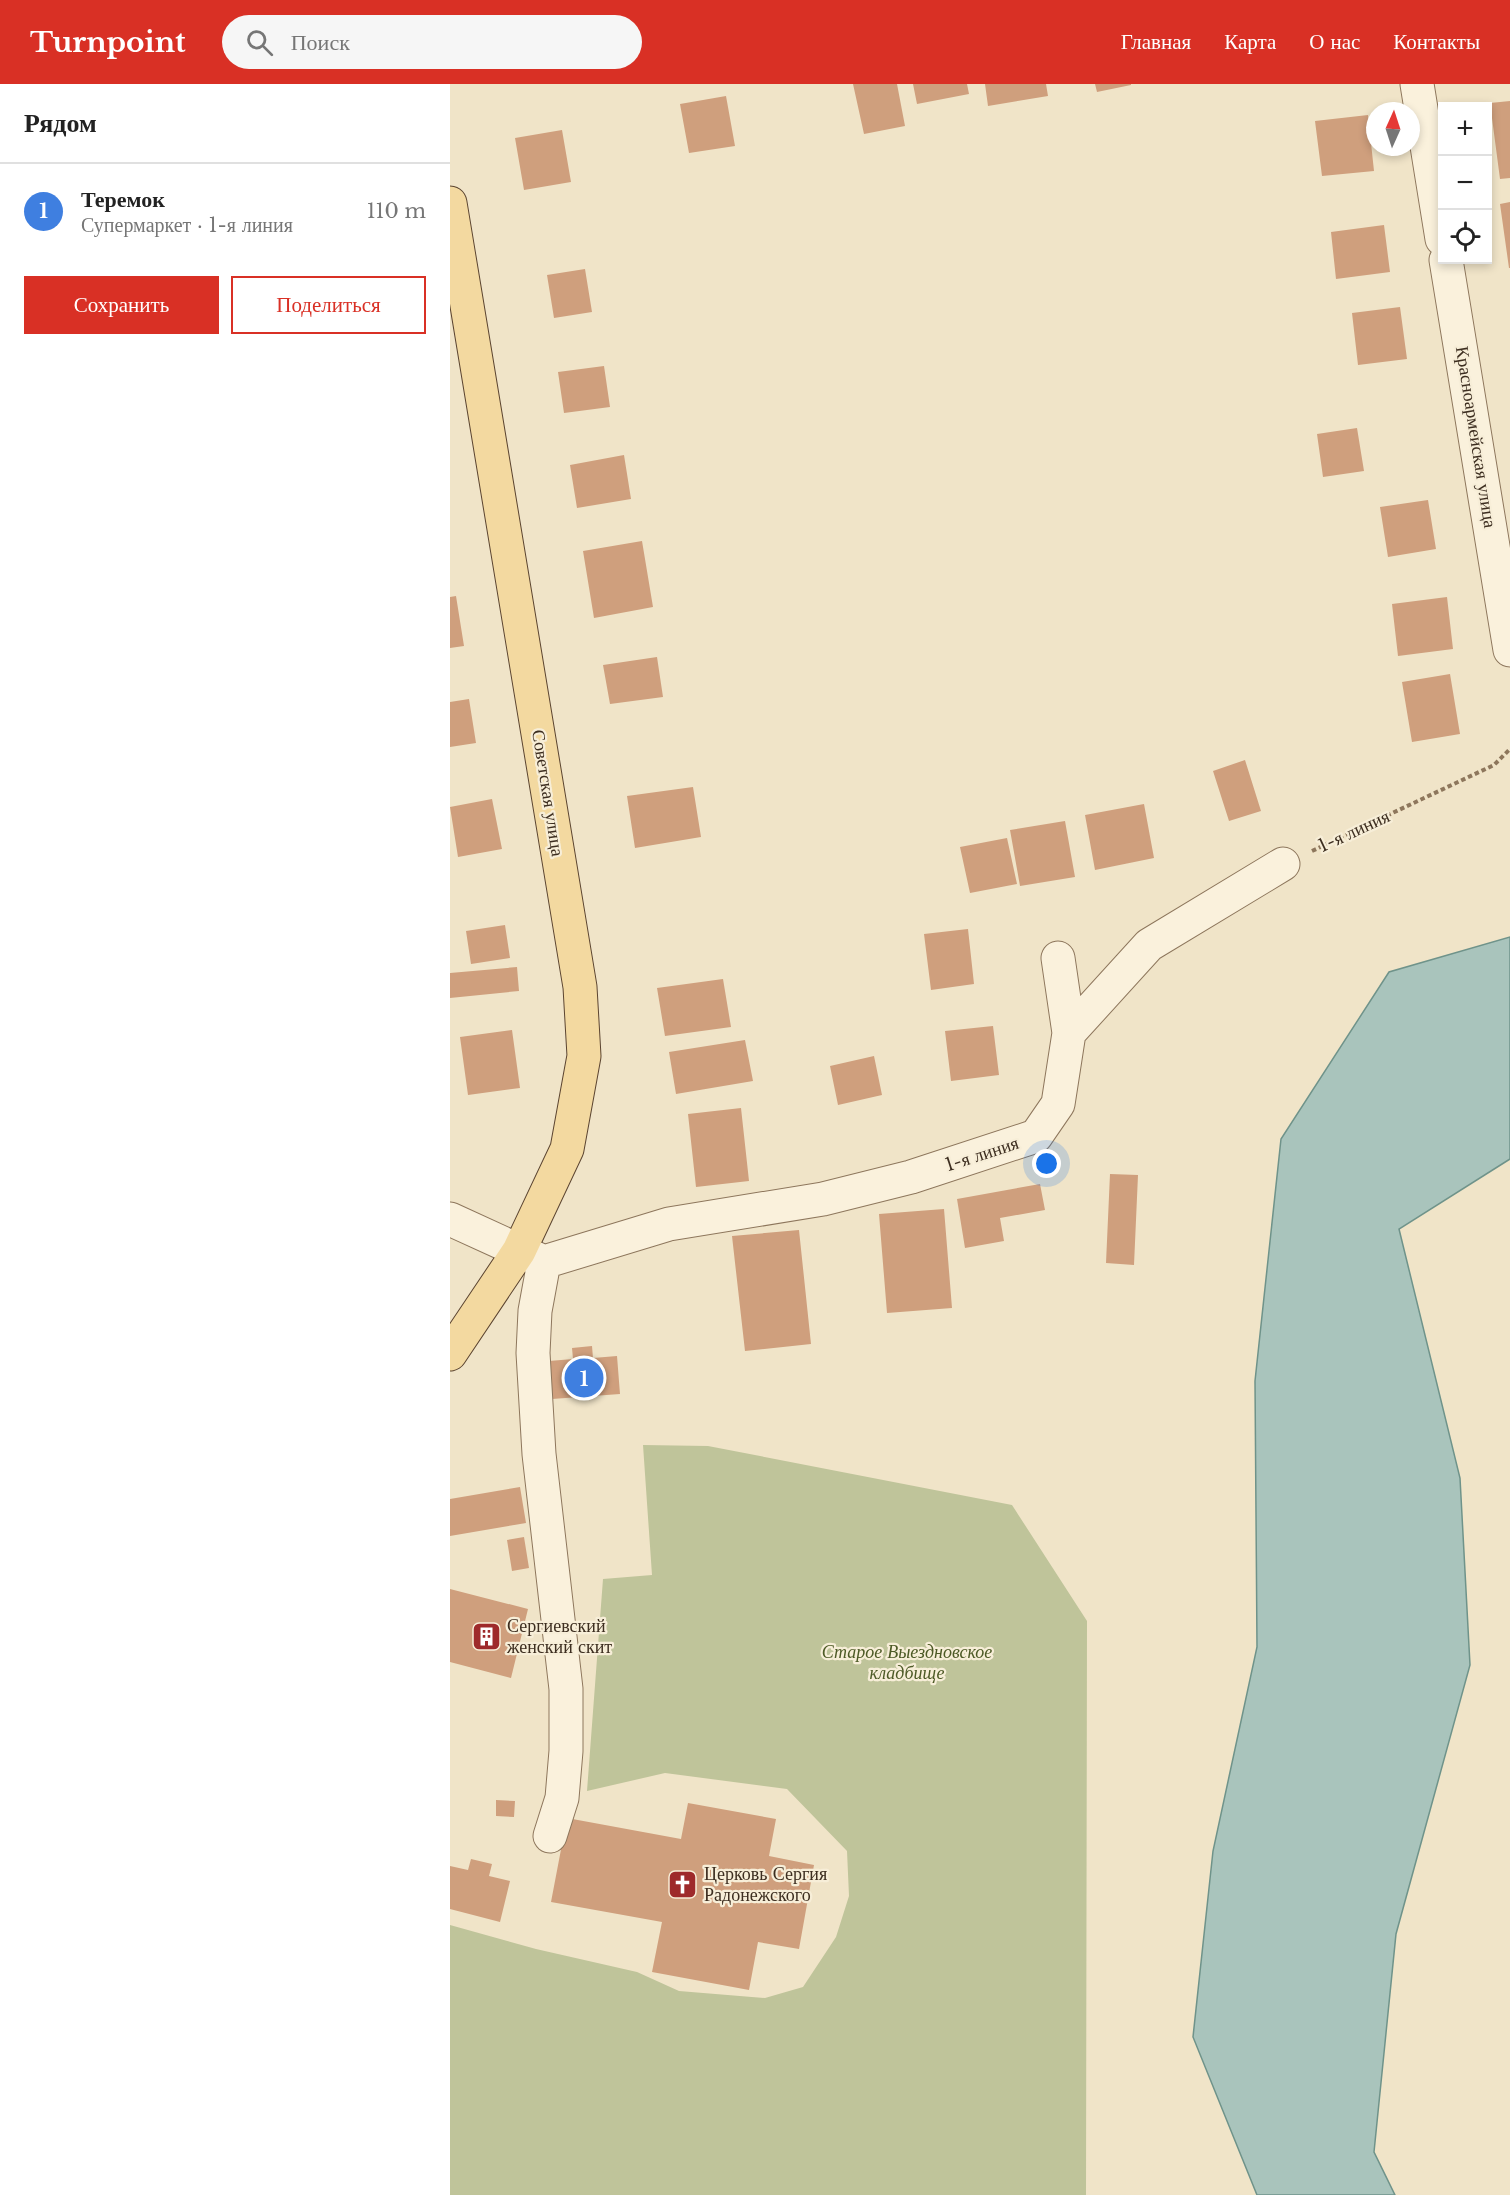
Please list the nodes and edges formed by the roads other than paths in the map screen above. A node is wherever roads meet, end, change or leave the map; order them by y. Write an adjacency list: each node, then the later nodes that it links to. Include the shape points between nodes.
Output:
1 (1417, 84): 3 (street)
2 (450, 204): 11 (main road, Советская улица, via 580,987 584,1056 567,1149)
3 (1438, 210)
4 (1447, 264): 5 (street, Красноармейская улица)
5 (1506, 595): 6 (street, Красноармейская улица)
6 (1510, 650)
7 (1283, 864): 9 (street, via 1149,945)
8 (1058, 958): 9 (street, 1-я линия)
9 (1069, 1033): 11 (street, 1-я линия, via 1058,1104 1036,1136 911,1177 823,1199 669,1224)
10 (450, 1219): 11 (street)
11 (531, 1256): 12 (main road, Советская улица); 13 (street, via 539,1454 566,1699 562,1798)
12 (450, 1354)
13 (550, 1836)

